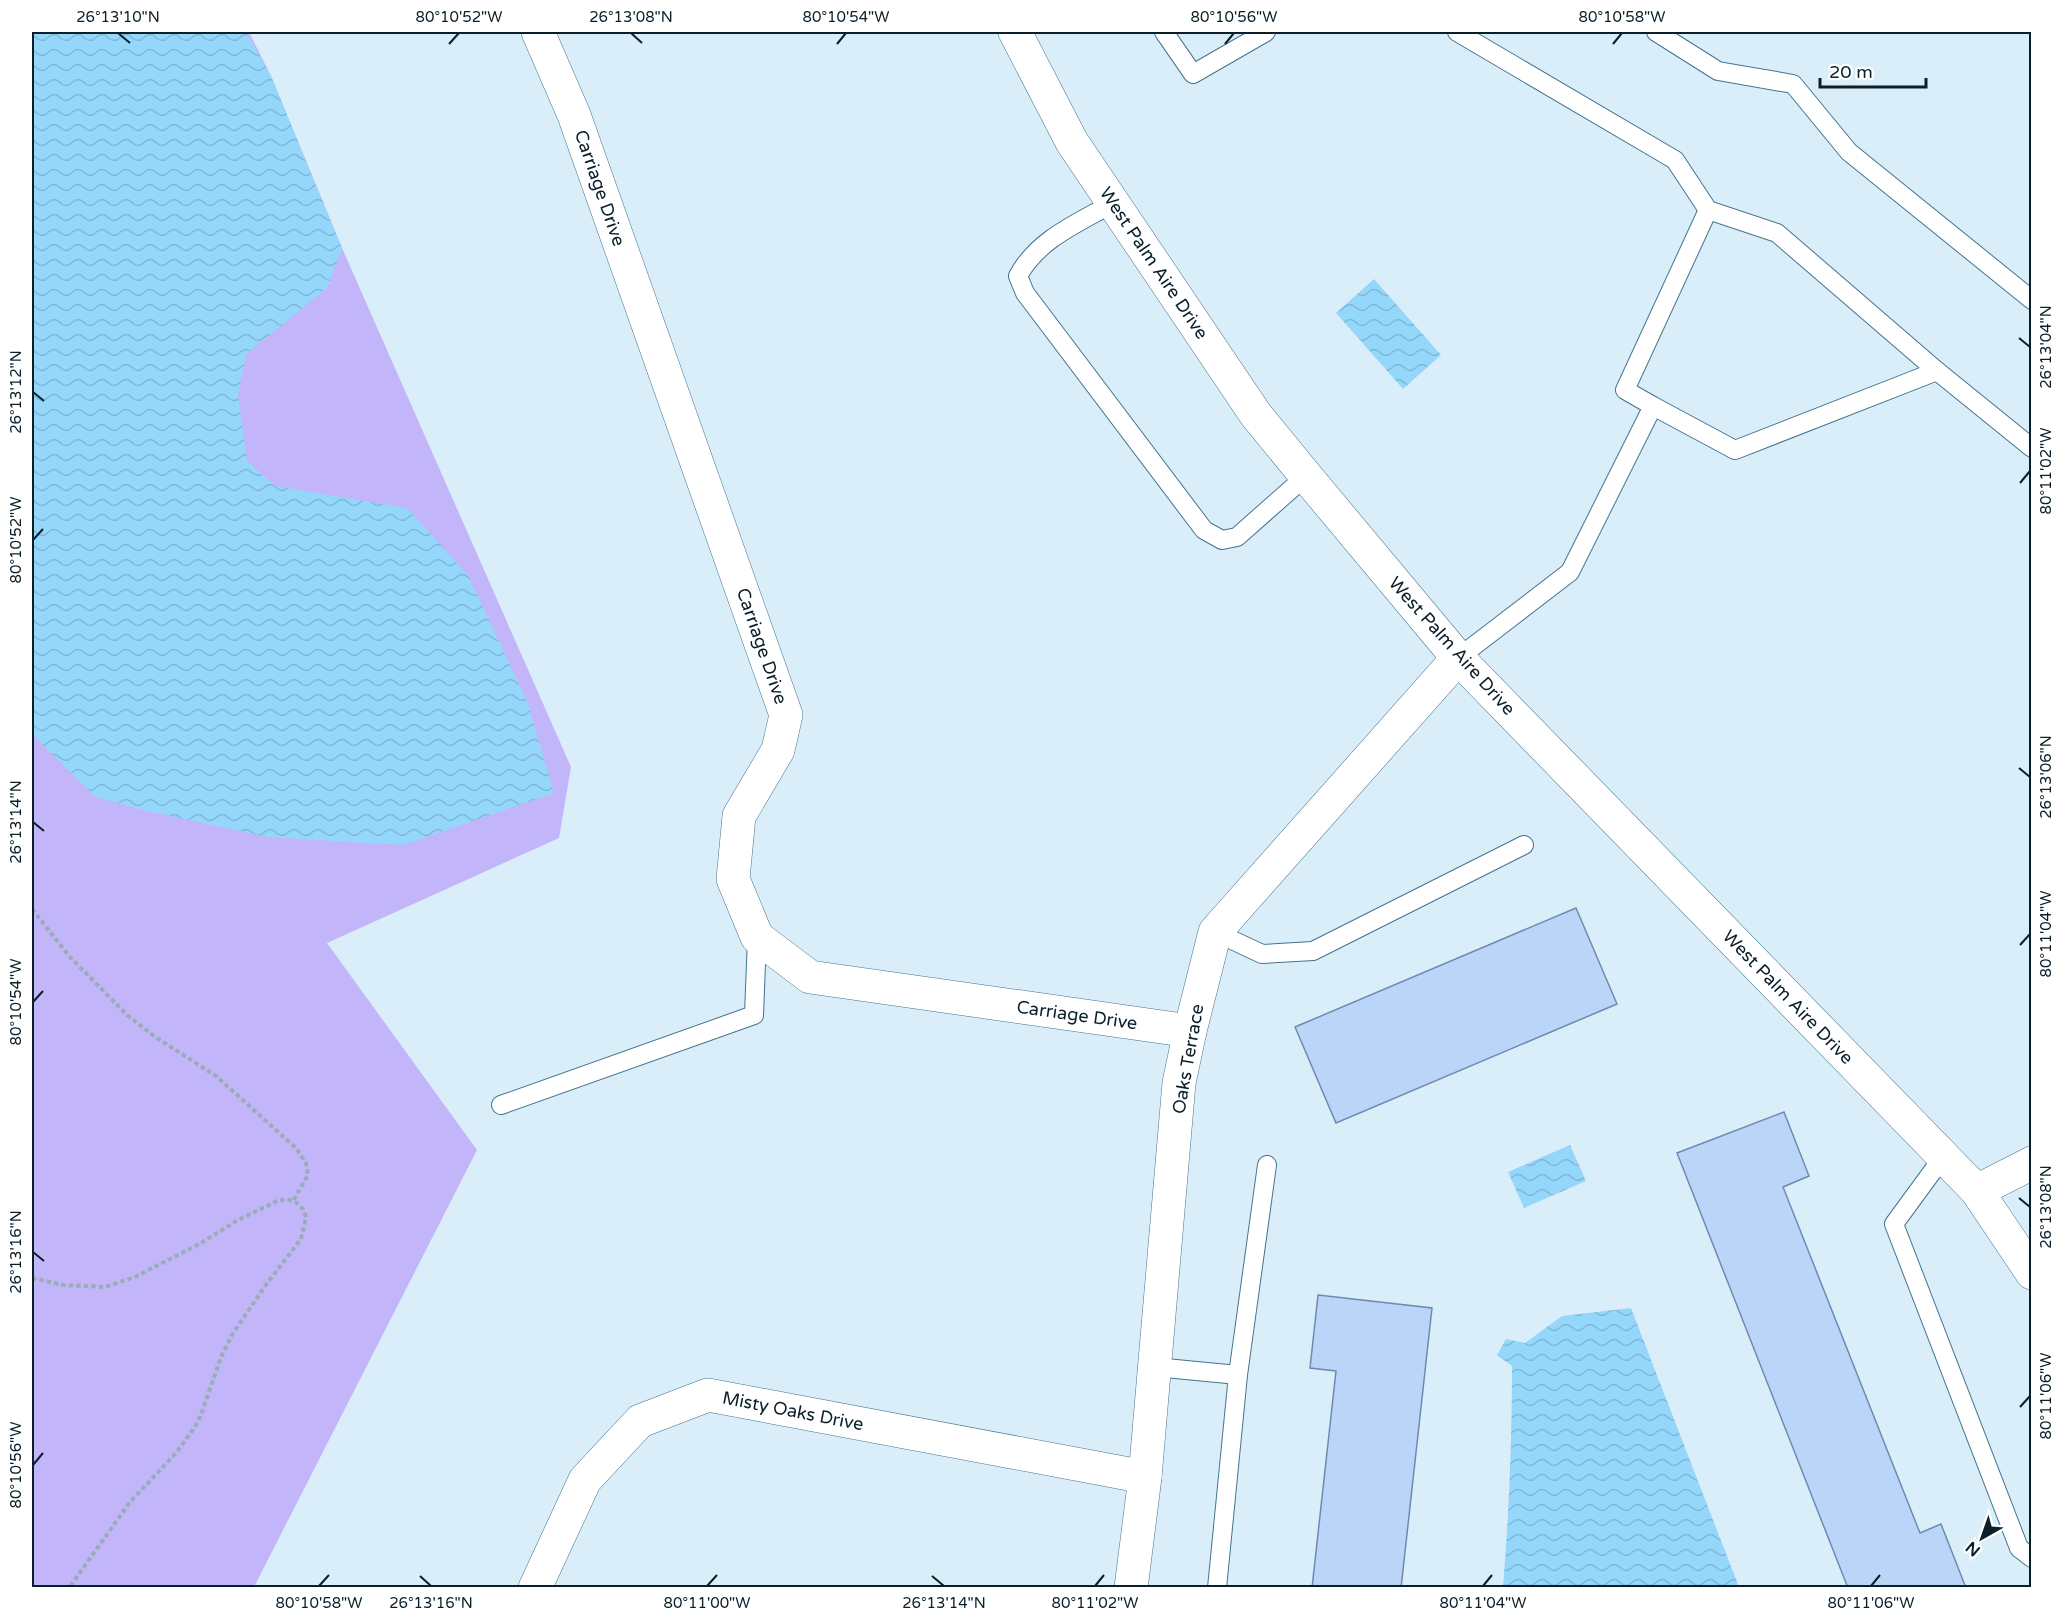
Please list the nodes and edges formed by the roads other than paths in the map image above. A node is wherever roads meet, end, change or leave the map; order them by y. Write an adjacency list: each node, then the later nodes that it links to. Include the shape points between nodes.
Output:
1 (538, 32): 17 (street, Carriage Drive, via 574,115 786,715 778,750 739,816 733,879)
2 (1015, 32): 7 (street, West Palm Aire Drive, via 1072,142)
3 (1164, 32): 4 (lane, via 1192,74)
4 (1266, 32)
5 (1457, 32): 8 (lane, via 1675,160)
6 (1656, 32): 9 (lane, via 1718,71 1793,84 1849,152)
7 (1113, 202): 13 (street, West Palm Aire Drive, via 1256,415); 13 (lane, via 1043,243 1018,276 1025,293 1204,530 1222,540 1237,537)
8 (1708, 210): 10 (lane, via 1777,233); 11 (lane, via 1626,390)
9 (2031, 300)
10 (1937, 370): 11 (lane, via 1735,450); 12 (lane)
11 (1653, 406): 14 (lane, via 1570,572)
12 (2031, 448)
13 (1306, 476): 14 (street, West Palm Aire Drive)
14 (1458, 658): 16 (street, Oaks Terrace); 20 (street, West Palm Aire Drive)
15 (1524, 845): 16 (lane, via 1312,951 1262,954)
16 (1215, 932): 18 (street, Oaks Terrace)
17 (757, 938): 18 (street, Carriage Drive, via 810,978); 19 (lane, via 754,1015)
18 (1190, 1031): 25 (street, Oaks Terrace, via 1179,1083)
19 (501, 1105)
20 (1943, 1157): 23 (street, West Palm Aire Drive); 28 (lane, via 1894,1224 2019,1548)
21 (2031, 1163): 23 (street)
22 (1267, 1165): 26 (lane)
23 (1977, 1191): 24 (street, West Palm Aire Drive)
24 (2031, 1273)
25 (1155, 1367): 26 (lane); 27 (street, Oaks Terrace)
26 (1238, 1375): 31 (lane)
27 (1145, 1477): 29 (street, Misty Oaks Drive, via 708,1395 640,1420 585,1480); 30 (street, Oaks Terrace)
28 (2031, 1558)
29 (535, 1587)
30 (1131, 1587)
31 (1217, 1587)

